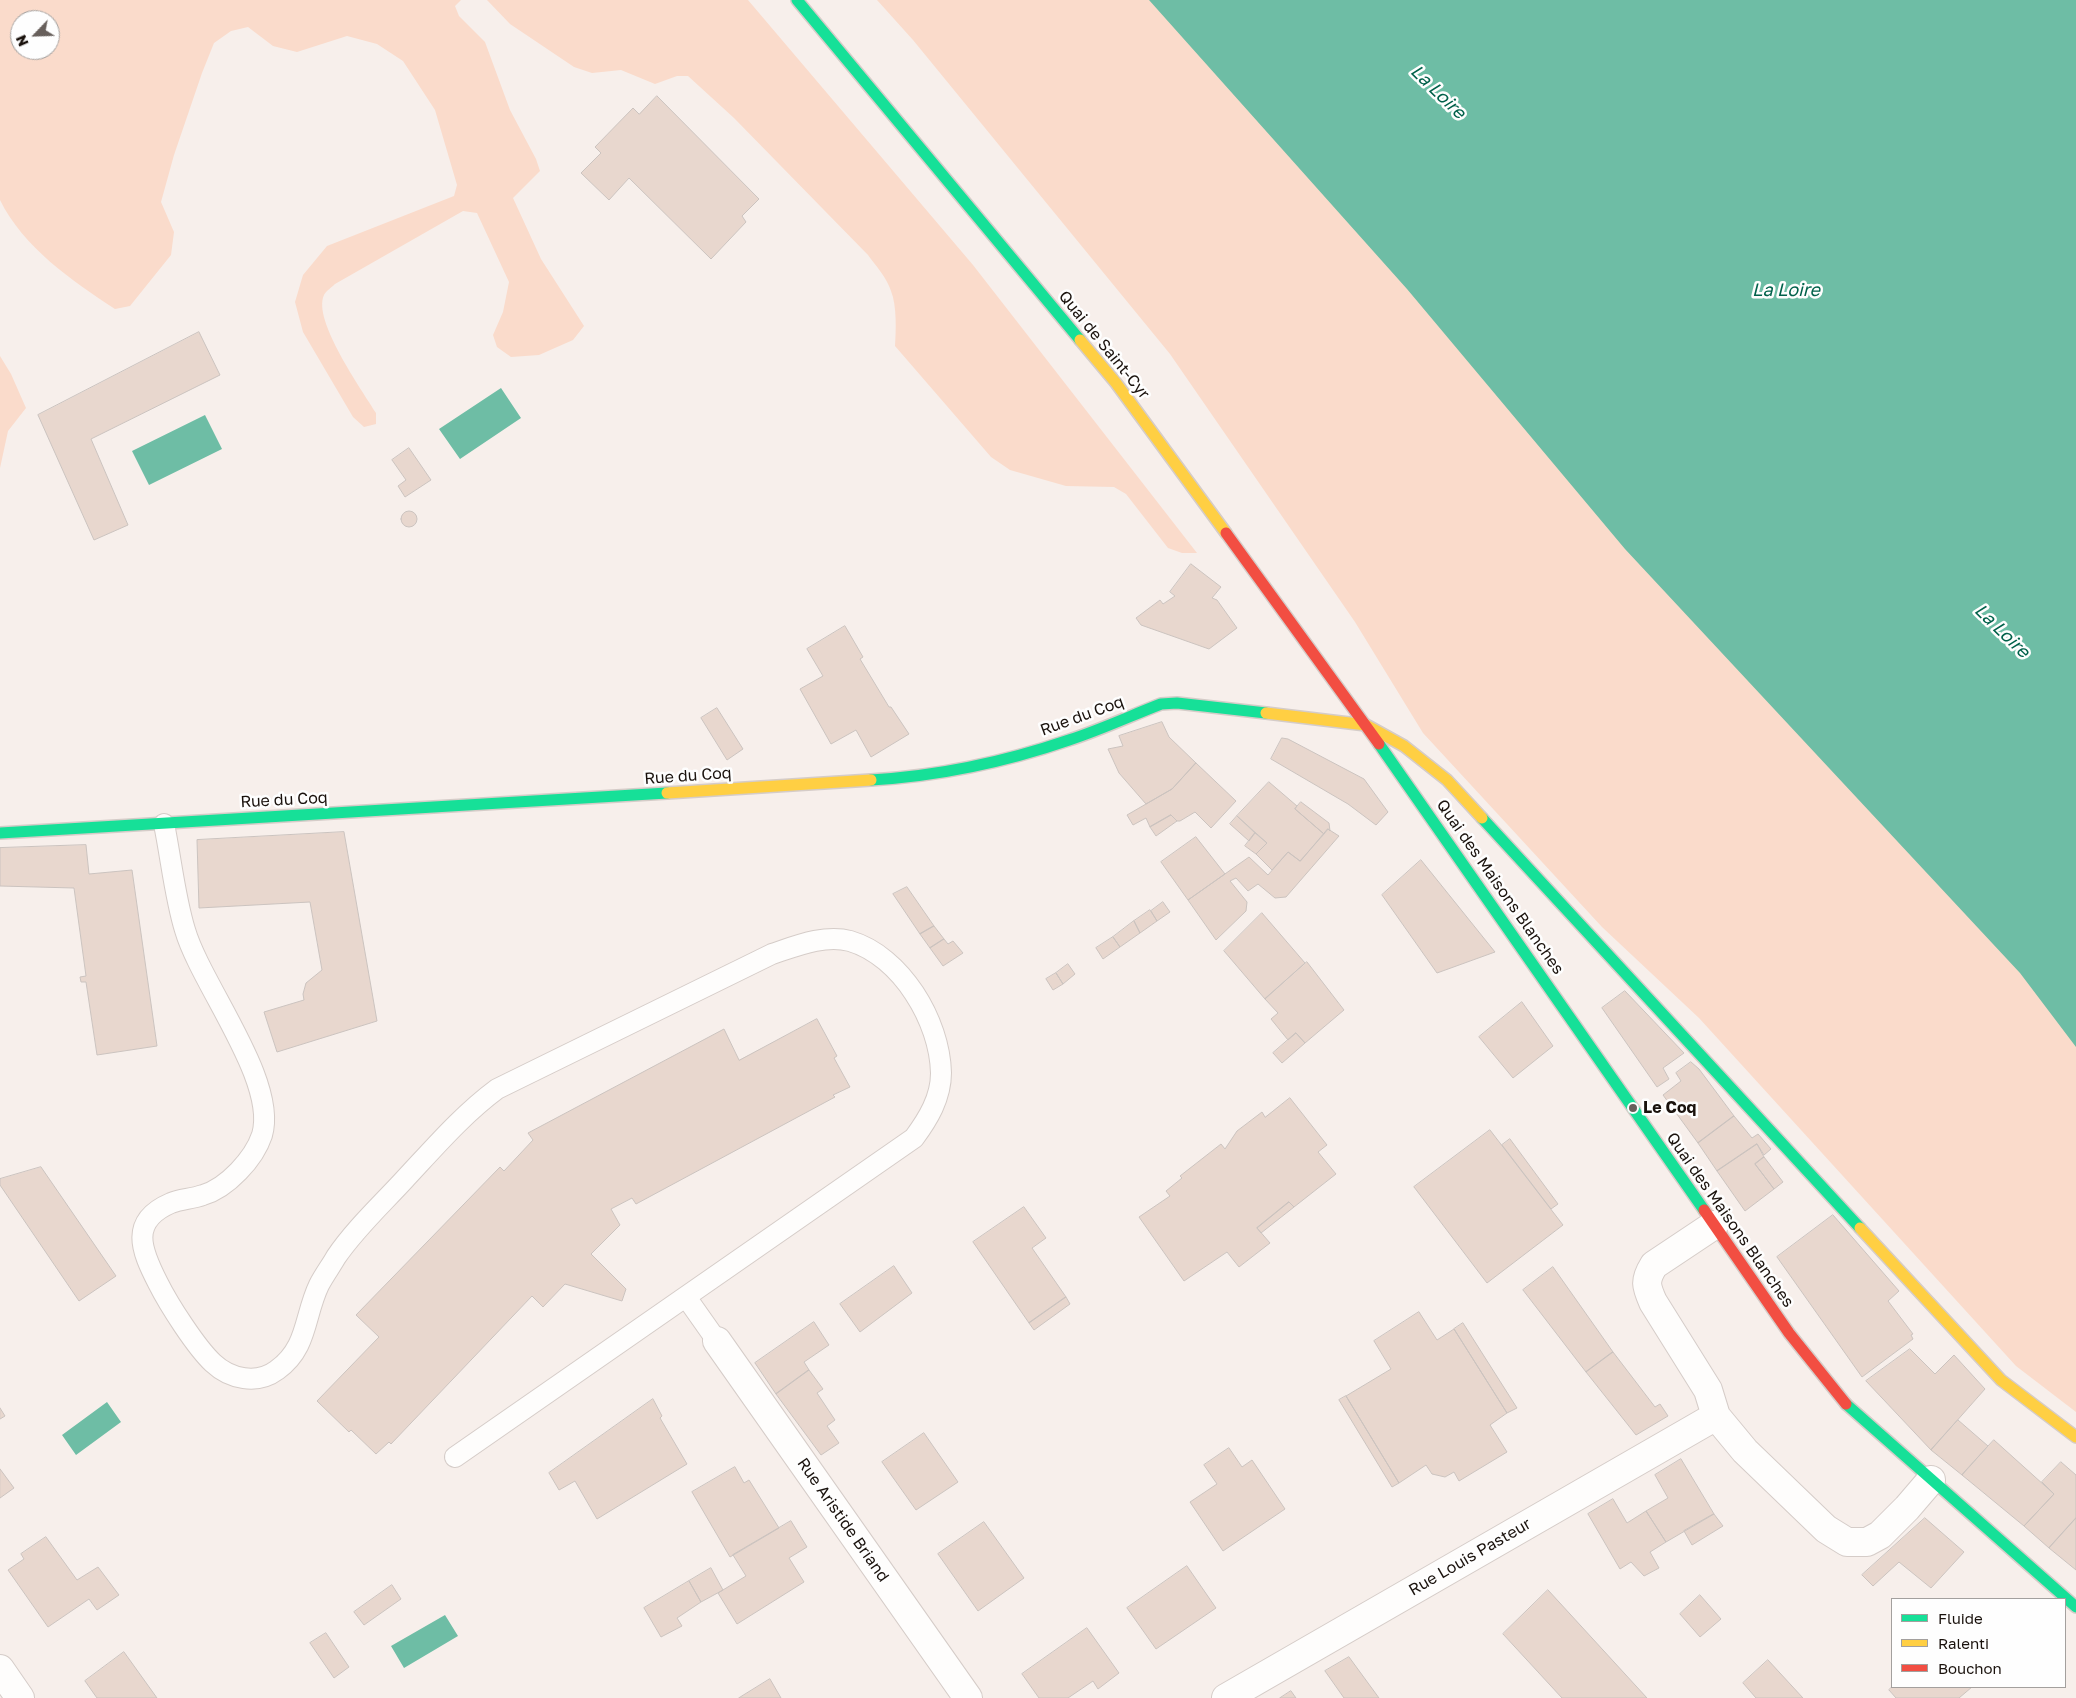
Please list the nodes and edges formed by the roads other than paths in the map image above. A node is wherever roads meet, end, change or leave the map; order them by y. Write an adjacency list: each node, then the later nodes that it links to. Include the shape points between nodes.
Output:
1 (797, 0): 2 (street, Quai de Saint-Cyr, via 1116,383)
2 (1366, 725): 3 (street, Rue du Coq, via 1177,703 1162,704 1069,740 1021,754 958,770 885,779); 5 (street, Quai des Maisons Blanches); 9 (street, via 1404,746 1447,780 2001,1380)
3 (164, 824): 4 (street, Rue du Coq); 6 (lane, via 185,931 205,978 247,1055 259,1088 264,1116 262,1136 241,1169 222,1186 204,1195 173,1202 155,1211 144,1223 142,1240 148,1264 161,1289 204,1355 222,1372 238,1379 259,1378 275,1372 290,1359 300,1345 319,1286 352,1235 472,1108 497,1089 772,954 803,943 849,941 876,952 892,965 914,991 936,1044 941,1073 929,1118 914,1138)
4 (0, 833)
5 (1714, 1224): 8 (street, via 1654,1265 1646,1286 1652,1302 1708,1390); 11 (street, Quai des Maisons Blanches, via 1789,1333 1850,1409)
6 (686, 1297): 7 (lane); 10 (lane)
7 (717, 1341): 17 (street, Rue Aristide Briand)
8 (1716, 1416): 11 (street, via 1745,1451 1826,1529 1847,1542 1867,1542 1880,1535); 18 (street, Rue Louis Pasteur)
9 (2076, 1438)
10 (455, 1457)
11 (1931, 1480): 12 (street, Quai des Maisons Blanches)
12 (2066, 1598)
13 (2066, 1598): 14 (street, Quai des Maisons Blanches)
14 (2076, 1607)
15 (0, 1669): 16 (street)
16 (20, 1698)
17 (968, 1698)
18 (1226, 1698)

